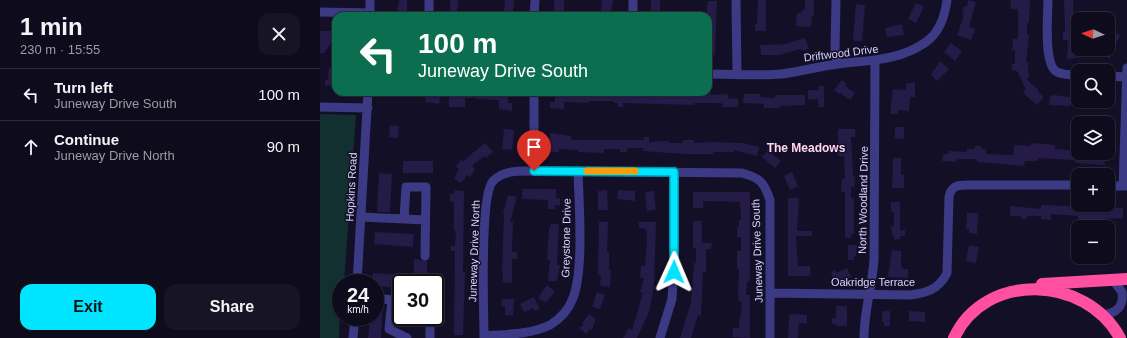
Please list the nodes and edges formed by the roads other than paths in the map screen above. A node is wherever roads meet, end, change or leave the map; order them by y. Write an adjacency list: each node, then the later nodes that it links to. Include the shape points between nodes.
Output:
1 (370, 0): 11 (street)
2 (429, 0): 12 (street)
3 (535, 0): 13 (street)
4 (633, 0): 14 (street)
5 (736, 0): 19 (street)
6 (836, 0): 16 (street, via 835,50)
7 (947, 0): 15 (street, Driftwood Drive, via 941,23 927,42 896,57)
8 (1048, 0): 20 (street, via 1050,64 1056,72)
9 (320, 12): 10 (street)
10 (332, 12)
11 (370, 12)
12 (429, 12)
13 (534, 12)
14 (633, 12)
15 (875, 60): 16 (street, Driftwood Drive); 40 (street, North Woodland Drive, via 874,260)
16 (838, 64): 19 (street, Driftwood Drive, via 781,74)
17 (1127, 68): 22 (street)
18 (712, 74): 19 (street, Driftwood Drive)
19 (737, 74)
20 (1071, 74)
21 (1115, 76): 22 (street)
22 (1126, 77): 31 (street)
23 (368, 96): 26 (street, Hopkins Road)
24 (534, 96): 27 (street)
25 (320, 107): 26 (street)
26 (368, 108): 32 (street, Hopkins Road)
27 (534, 171): 28 (street, Juneway Drive North); 45 (street, Juneway Drive North, via 502,175 488,190 484,219)
28 (578, 171): 29 (street, Juneway Drive South); 45 (street, Greystone Drive, via 577,284 568,309 551,324 537,330)
29 (674, 172): 39 (street, Juneway Drive South, via 742,173 753,176 766,186 770,206); 49 (street, via 672,293)
30 (1071, 185): 40 (street, Oakridge Terrace, via 954,187 949,197 947,273 943,281 934,289 910,296)
31 (1125, 186)
32 (362, 217): 33 (street); 36 (street, Hopkins Road)
33 (404, 219): 34 (street); 34 (street, via 406,187 426,187)
34 (425, 220): 35 (street)
35 (425, 256)
36 (358, 274)
37 (1127, 279): 38 (highway)
38 (1113, 280): 41 (street, via 1122,292 1121,306 1116,312); 52 (highway, via 1021,285 1004,289 984,298 966,313)
39 (771, 293): 40 (street, Oakridge Terrace); 50 (street, Juneway Drive South)
40 (869, 295): 51 (street, North Woodland Drive, via 865,309)
41 (1102, 315): 53 (highway, via 1088,304 1060,292 1046,289 1015,291 996,298 974,312); 54 (highway)
42 (392, 320): 47 (street, via 390,329)
43 (354, 326): 46 (street)
44 (430, 326): 48 (street)
45 (484, 337)
46 (353, 338)
47 (406, 338)
48 (430, 338)
49 (660, 338)
50 (770, 338)
51 (864, 338)
52 (948, 338)
53 (954, 338)
54 (1120, 338)

